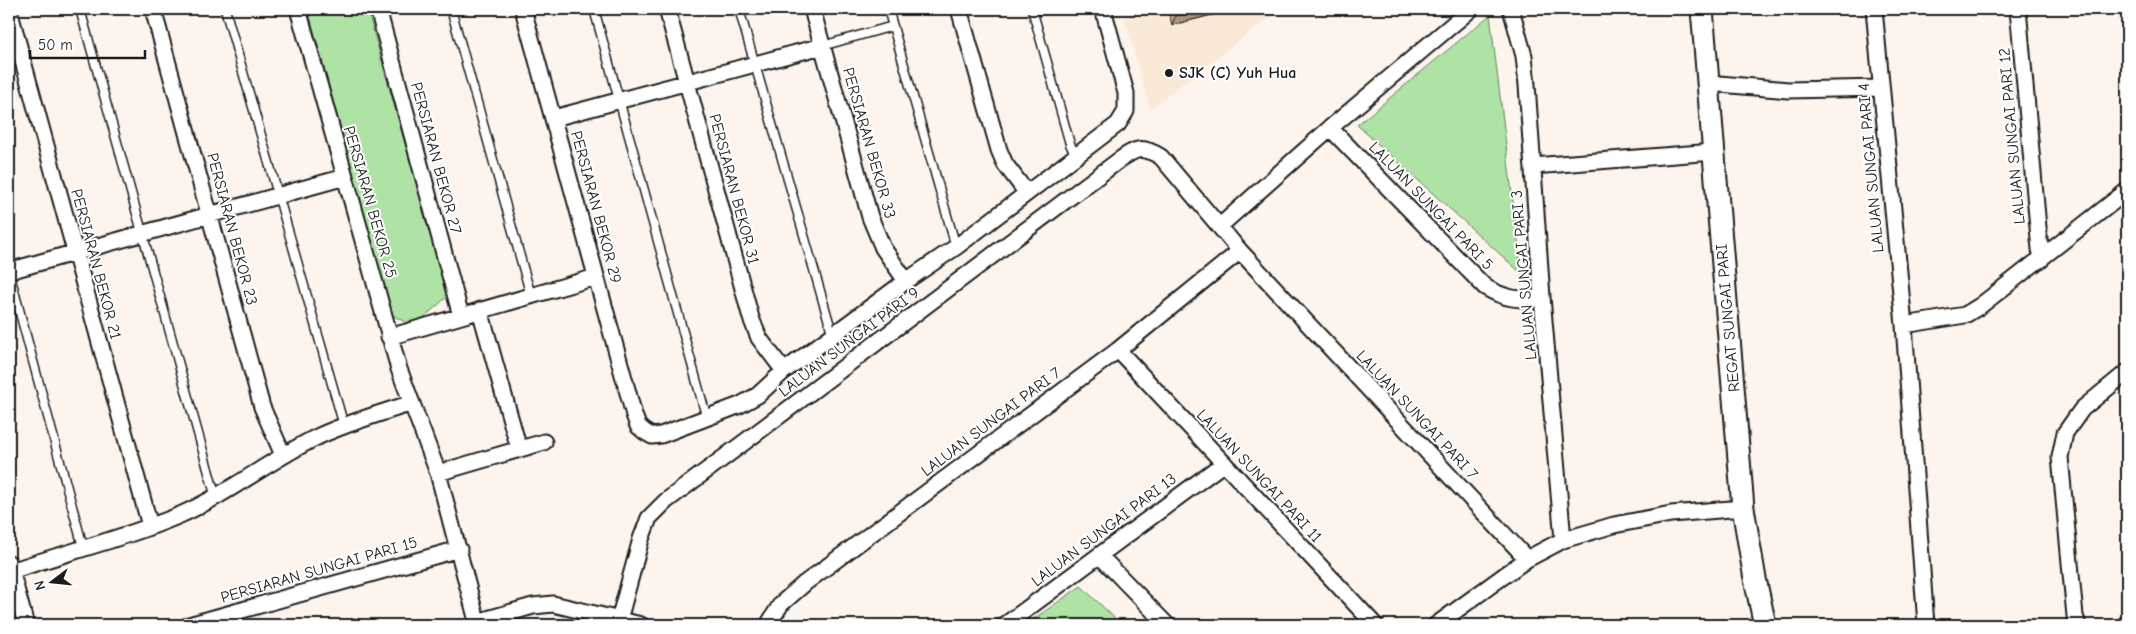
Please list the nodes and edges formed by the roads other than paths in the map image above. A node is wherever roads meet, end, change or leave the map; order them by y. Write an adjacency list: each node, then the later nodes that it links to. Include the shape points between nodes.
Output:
1 (80, 9): 41 (lane)
2 (153, 9): 39 (street, PERSIARAN BEKOR 23)
3 (225, 9): 38 (lane)
4 (298, 9): 35 (street, PERSIARAN BEKOR 25)
5 (378, 9): 52 (street, PERSIARAN BEKOR 27)
6 (451, 9): 49 (lane)
7 (523, 9): 29 (street, PERSIARAN BEKOR 29)
8 (594, 9): 28 (lane)
9 (666, 9): 25 (street, PERSIARAN BEKOR 31)
10 (740, 9): 24 (lane)
11 (812, 9): 23 (street, PERSIARAN BEKOR 33)
12 (888, 9): 22 (lane)
13 (959, 9): 37 (street, via 999,150 1005,164)
14 (1032, 9): 32 (lane)
15 (1103, 9): 32 (street, via 1126,93 1126,111 1118,124)
16 (1471, 9): 30 (street)
17 (1511, 9): 34 (street, LALUAN SUNGAI PARI 3, via 1524,56)
18 (1702, 9): 26 (main road, REGAT SUNGAI PARI)
19 (1874, 9): 27 (street, LALUAN SUNGAI PARI 4)
20 (2018, 9): 45 (street, LALUAN SUNGAI PARI 12)
21 (9, 10): 44 (street, PERSIARAN BEKOR 21)
22 (893, 26): 23 (lane); 42 (lane)
23 (822, 46): 24 (street); 48 (street, PERSIARAN BEKOR 33, via 870,218 883,248)
24 (755, 64): 25 (street); 54 (lane)
25 (687, 83): 28 (street); 57 (street, PERSIARAN BEKOR 31, via 751,318 759,338)
26 (1708, 83): 27 (street, via 1788,90); 31 (main road, REGAT SUNGAI PARI)
27 (1881, 88): 53 (street, LALUAN SUNGAI PARI 4)
28 (620, 101): 29 (street); 60 (lane)
29 (554, 118): 47 (street, PERSIARAN BEKOR 29)
30 (1330, 128): 40 (street); 50 (street, LALUAN SUNGAI PARI 5, via 1485,287 1499,296 1513,299)
31 (1714, 152): 34 (street); 68 (main road, REGAT SUNGAI PARI)
32 (1076, 156): 37 (street)
33 (1161, 157): 40 (street, LALUAN SUNGAI PARI 7); 76 (street, LALUAN SUNGAI PARI 9, via 1140,148 1130,152 666,501 649,518)
34 (1533, 166): 50 (street, LALUAN SUNGAI PARI 3)
35 (345, 177): 38 (street); 55 (street, PERSIARAN BEKOR 25)
36 (2127, 191): 45 (street)
37 (1026, 192): 42 (street)
38 (278, 197): 39 (street); 61 (lane)
39 (211, 215): 41 (street); 64 (street, PERSIARAN BEKOR 23, via 262,407)
40 (1220, 226): 43 (street, LALUAN SUNGAI PARI 7)
41 (142, 234): 44 (street); 67 (lane)
42 (956, 247): 48 (street)
43 (1240, 251): 56 (street, LALUAN SUNGAI PARI 7); 74 (street, LALUAN SUNGAI PARI 7)
44 (75, 252): 46 (street); 69 (street, PERSIARAN BEKOR 21)
45 (2041, 260): 53 (street, via 1965,315)
46 (9, 271): 71 (lane)
47 (596, 277): 49 (street); 60 (street, PERSIARAN BEKOR 29, via 638,426 652,436)
48 (906, 281): 54 (street)
49 (531, 296): 51 (street)
50 (1542, 297): 70 (street, LALUAN SUNGAI PARI 3)
51 (480, 310): 52 (street); 63 (street)
52 (461, 316): 55 (street)
53 (1904, 325): 87 (street, LALUAN SUNGAI PARI 4)
54 (833, 336): 57 (street)
55 (389, 337): 59 (street, PERSIARAN BEKOR 25)
56 (1118, 350): 65 (street, LALUAN SUNGAI PARI 11); 81 (street, LALUAN SUNGAI PARI 7, via 805,583 781,604)
57 (784, 371): 60 (street, via 758,395)
58 (2127, 372): 88 (street, via 2082,409 2065,433 2060,457)
59 (412, 403): 61 (street); 66 (street, PERSIARAN BEKOR 25)
60 (707, 419)
61 (344, 426): 64 (street)
62 (544, 442): 63 (street)
63 (519, 449): 66 (street)
64 (284, 456): 67 (street)
65 (1224, 463): 73 (street, LALUAN SUNGAI PARI 13); 84 (street, LALUAN SUNGAI PARI 11)
66 (438, 473): 72 (street, PERSIARAN BEKOR 25)
67 (216, 498): 69 (street)
68 (1743, 508): 70 (street, via 1671,514 1614,525); 86 (main road, REGAT SUNGAI PARI)
69 (150, 526): 71 (street)
70 (1564, 540): 74 (street)
71 (83, 547): 75 (street)
72 (459, 549): 77 (street, PERSIARAN BEKOR 25); 79 (street, PERSIARAN SUNGAI PARI 15)
73 (1100, 556): 82 (street, LALUAN SUNGAI PARI 13); 83 (street)
74 (1526, 558): 85 (street)
75 (10, 567): 78 (street)
76 (619, 620): 77 (street, via 553,604 533,606); 80 (street)
77 (477, 624)
78 (26, 625)
79 (189, 625)
80 (641, 625)
81 (768, 625)
82 (1005, 625)
83 (1167, 625)
84 (1375, 625)
85 (1436, 625)
86 (1765, 625)
87 (1926, 625)
88 (2078, 625)

